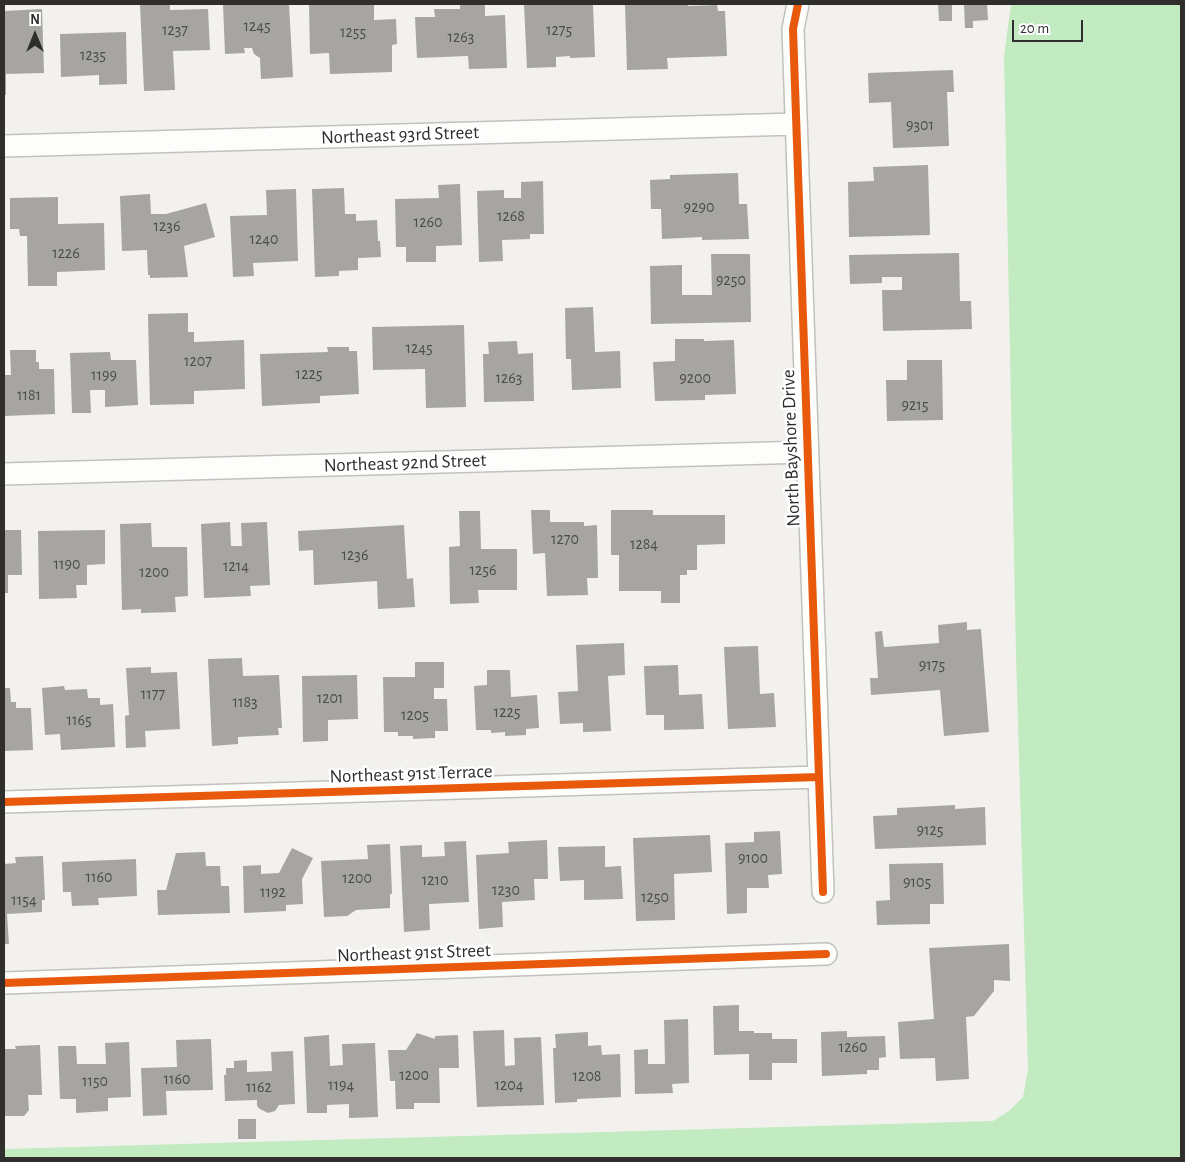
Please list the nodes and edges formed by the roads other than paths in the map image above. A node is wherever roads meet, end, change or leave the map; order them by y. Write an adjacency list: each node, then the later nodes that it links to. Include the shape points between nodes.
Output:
1 (798, 4): 2 (street, North Bayshore Drive, via 793,29)
2 (796, 124): 3 (street, Northeast 93rd Street); 4 (street, North Bayshore Drive)
3 (4, 146)
4 (807, 452): 5 (street, Northeast 92nd Street); 6 (street, North Bayshore Drive)
5 (4, 474)
6 (819, 778): 7 (street, Northeast 91st Terrace); 8 (street, North Bayshore Drive)
7 (4, 802)
8 (823, 892)
9 (826, 954): 10 (street, Northeast 91st Street)
10 (4, 983)

